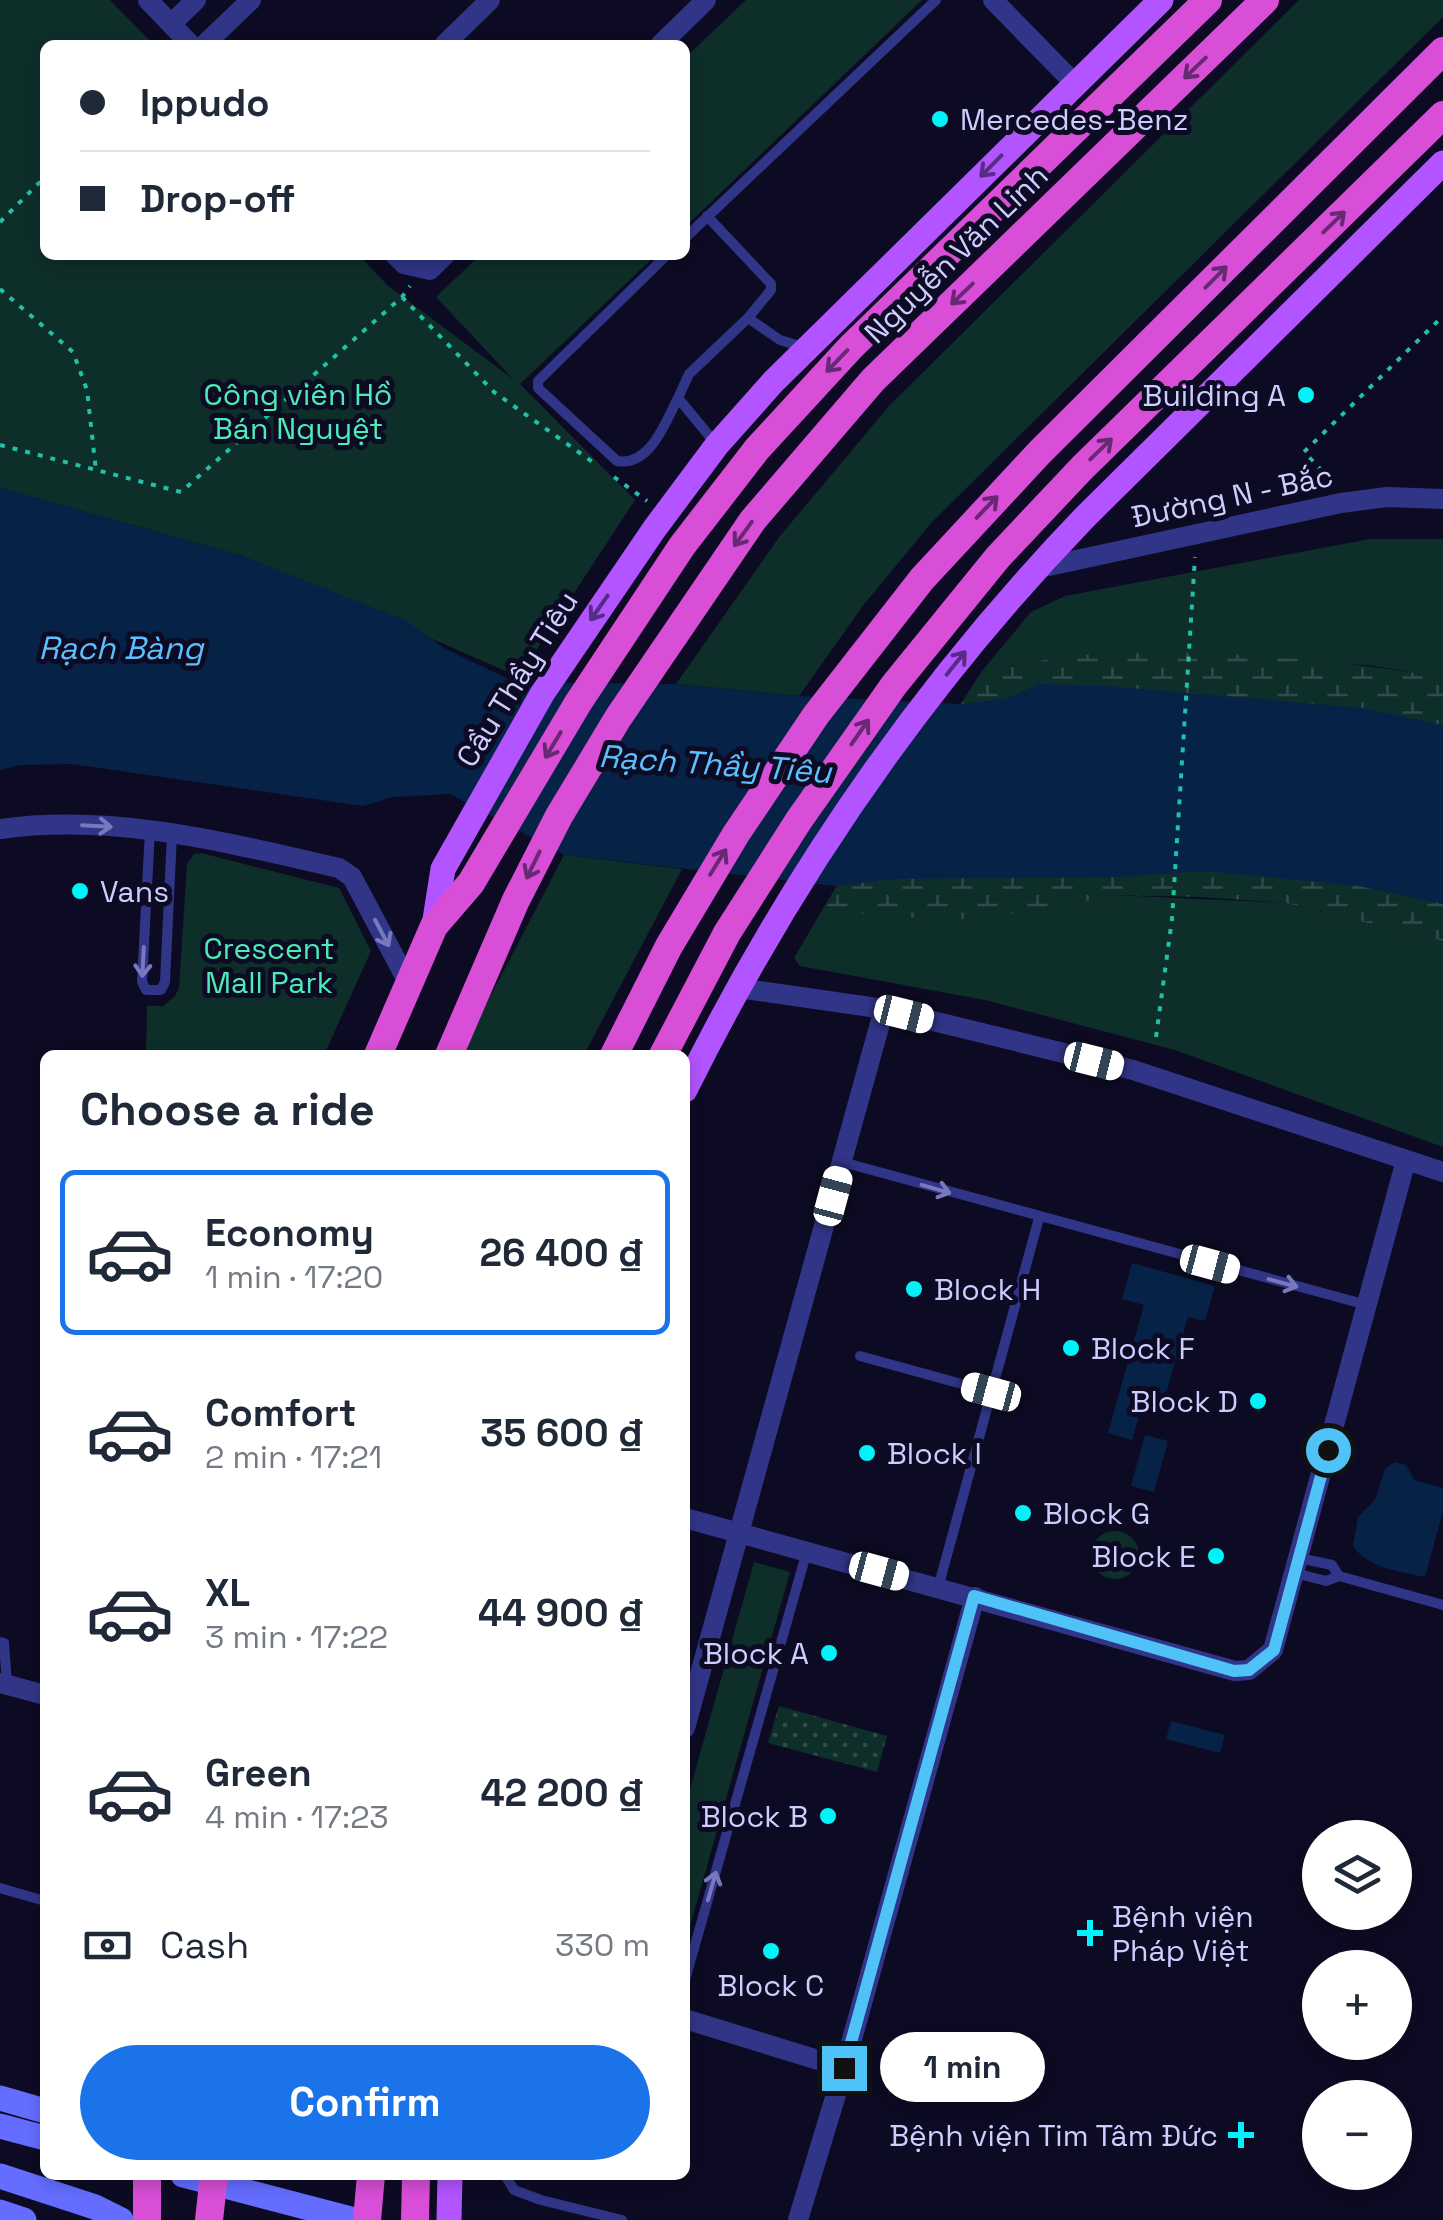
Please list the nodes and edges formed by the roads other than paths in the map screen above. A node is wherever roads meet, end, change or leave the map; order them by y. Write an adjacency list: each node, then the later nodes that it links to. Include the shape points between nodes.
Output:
1 (148, 0): 11 (street)
2 (196, 0): 11 (street)
3 (251, 0): 13 (street)
4 (490, 0): 14 (street)
5 (706, 0): 15 (street)
6 (936, 0): 21 (lane)
7 (994, 0): 17 (street)
8 (1161, 0): 17 (main road, Nguyễn Văn Linh)
9 (1208, 0): 18 (highway, Nguyễn Văn Linh)
10 (1265, 0): 41 (highway, Nguyễn Văn Linh, one-way to 41, via 873,380 783,483 714,574 550,833)
11 (172, 24): 12 (street)
12 (186, 40)
13 (209, 40)
14 (449, 40)
15 (665, 40)
16 (1443, 50): 42 (highway, one-way to 16, via 668,946 771,780 922,579 1040,452)
17 (1074, 84): 18 (main road); 27 (main road, Nguyễn Văn Linh, one-way to 27)
18 (1097, 108): 36 (highway, Nguyễn Văn Linh, one-way to 36, via 824,374 757,450 682,546 470,884)
19 (1443, 116): 43 (highway, one-way to 19, via 771,862 894,685 965,598 1082,468)
20 (1443, 162): 32 (main road)
21 (707, 216): 22 (lane); 26 (lane, via 771,284)
22 (690, 233)
23 (400, 260): 25 (street)
24 (662, 260): 28 (lane, via 538,388 626,463 658,437)
25 (430, 264)
26 (748, 318): 27 (lane, via 780,340); 28 (lane, via 689,374)
27 (807, 348): 29 (main road, Nguyễn Văn Linh)
28 (678, 398): 29 (lane)
29 (717, 445): 31 (main road, Nguyễn Văn Linh)
30 (1443, 499): 32 (street, Đường N - Bắc, via 1341,503)
31 (660, 521): 36 (main road, Cầu Thầy Tiêu, one-way to 36, via 542,694 443,869)
32 (1036, 569): 37 (main road, one-way to 32, via 864,786)
33 (0, 829): 34 (street, one-way to 34)
34 (150, 830): 35 (street); 35 (lane, one-way to 35, via 142,982 154,992 165,982)
35 (172, 832): 38 (street, one-way to 38, via 339,868 352,877)
36 (434, 926): 38 (highway)
37 (742, 982): 39 (street); 44 (main road)
38 (409, 984): 40 (highway)
39 (884, 1008): 45 (street, via 1133,1070); 46 (street)
40 (380, 1050)
41 (451, 1050)
42 (616, 1050)
43 (665, 1050)
44 (690, 1081)
45 (1406, 1160): 47 (street); 49 (street)
46 (842, 1162): 48 (lane, one-way to 48); 53 (street)
47 (1443, 1172)
48 (1038, 1218): 49 (lane, one-way to 49); 51 (lane)
49 (1367, 1306): 55 (street)
50 (860, 1356): 51 (lane)
51 (991, 1392): 56 (lane)
52 (690, 1519): 53 (street)
53 (740, 1534): 54 (street); 62 (street)
54 (807, 1552): 56 (street); 65 (lane, one-way to 54)
55 (1297, 1565): 57 (street, via 1274,1650 1249,1670); 58 (lane, via 1326,1581 1339,1576)
56 (938, 1588): 57 (street)
57 (974, 1596): 67 (street)
58 (1443, 1606)
59 (0, 1642): 60 (lane)
60 (4, 1684): 61 (street)
61 (40, 1694)
62 (690, 1710)
63 (0, 1888): 64 (lane)
64 (40, 1900)
65 (690, 1962)
66 (690, 2021): 67 (street)
67 (844, 2068): 90 (street)
68 (0, 2098): 69 (main road)
69 (40, 2123)
70 (40, 2125): 71 (main road)
71 (0, 2126)
72 (0, 2176): 81 (main road)
73 (147, 2180): 83 (highway)
74 (214, 2180): 84 (highway)
75 (217, 2180): 85 (main road)
76 (370, 2180): 86 (highway)
77 (416, 2180): 87 (highway)
78 (450, 2180): 88 (main road)
79 (508, 2180): 89 (lane, via 527,2195)
80 (0, 2212): 82 (main road)
81 (112, 2218)
82 (24, 2220)
83 (148, 2220)
84 (209, 2220)
85 (355, 2220)
86 (368, 2220)
87 (414, 2220)
88 (449, 2220)
89 (622, 2220)
90 (798, 2220)

